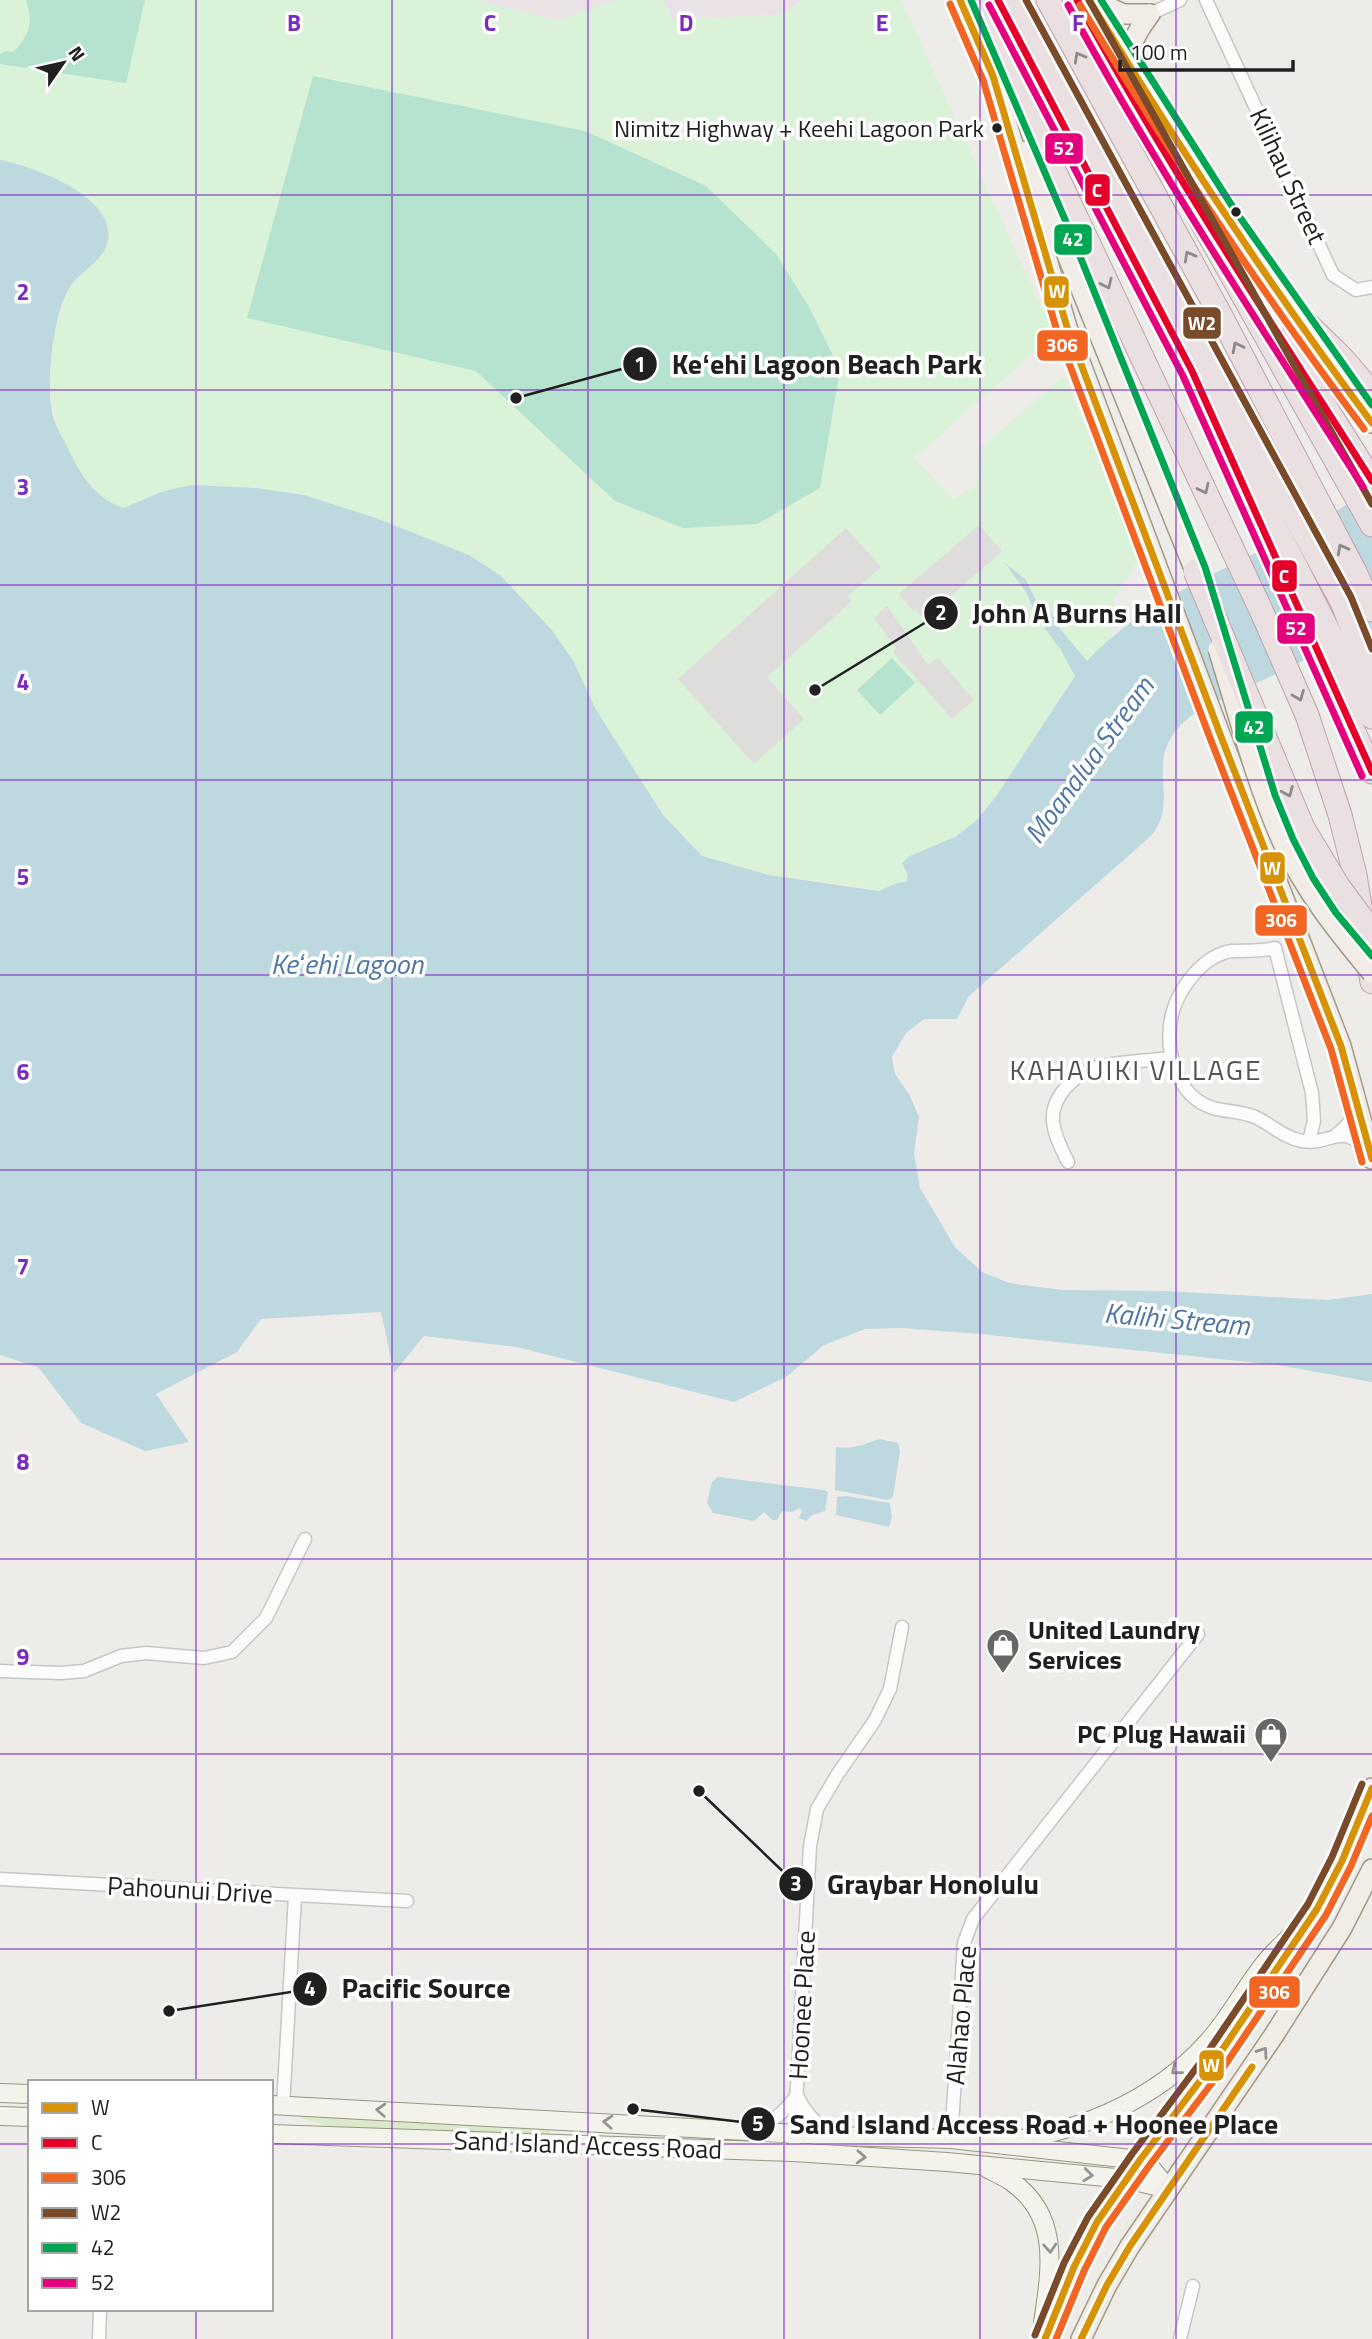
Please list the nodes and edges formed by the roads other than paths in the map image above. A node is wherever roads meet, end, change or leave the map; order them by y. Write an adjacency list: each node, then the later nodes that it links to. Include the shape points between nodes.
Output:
1 (960, 0): 12 (main road)
2 (974, 0): 29 (highway, one-way to 29, bridge, via 1307,715 1355,875)
3 (998, 0): 17 (highway)
4 (1014, 0): 24 (highway, via 1342,602)
5 (1048, 0): 23 (highway, one-way to 5, via 1221,316)
6 (1077, 0): 14 (highway)
7 (1089, 0): 13 (main road)
8 (1094, 0): 11 (main road, via 1123,14)
9 (1180, 0): 11 (street)
10 (1206, 0): 15 (street, Kilihau Street, via 1333,275 1356,290)
11 (1150, 14): 13 (main road, via 1133,37 1132,56)
12 (993, 76): 22 (main road); 31 (main road, via 1067,327 1341,1046)
13 (1142, 89): 16 (main road)
14 (1182, 183): 20 (highway); 21 (highway)
15 (1372, 287)
16 (1285, 302): 18 (highway); 19 (main road)
17 (1192, 371): 25 (highway); 26 (highway)
18 (1372, 393)
19 (1372, 423)
20 (1372, 481)
21 (1372, 525)
22 (1195, 571): 27 (highway, one-way to 27, bridge, via 1303,828); 28 (main road, bridge, via 1283,843 1328,919)
23 (1372, 610)
24 (1372, 687)
25 (1372, 717)
26 (1372, 772)
27 (1372, 932)
28 (1372, 973)
29 (1372, 982)
30 (1172, 1058): 33 (street, via 1183,1085 1201,1103 1245,1114 1290,1138); 33 (street, via 1170,1022 1196,972 1219,955 1275,948 1312,1093 1314,1121); 35 (street, via 1096,1068 1074,1080 1053,1109 1053,1123)
31 (1355, 1100): 32 (street, via 1354,1114); 34 (main road)
32 (1336, 1135): 33 (street); 34 (street, via 1362,1144)
33 (1309, 1141)
34 (1372, 1158)
35 (1068, 1162)
36 (305, 1539): 39 (street, via 266,1618 232,1651 204,1658 146,1653 61,1673)
37 (902, 1627): 48 (street, Hoonee Place, via 890,1689 817,1809 810,1846)
38 (1198, 1634): 57 (street, Alahao Place, via 972,1919 964,1943)
39 (0, 1671)
40 (1372, 1788): 45 (main road)
41 (1372, 1869): 64 (main road, one-way to 41, via 1281,2025 1342,1928)
42 (0, 1879): 43 (street, Pahounui Drive)
43 (295, 1896): 44 (street); 49 (street, Pahounui Drive)
44 (407, 1901)
45 (1317, 1909): 58 (main road, one-way to 58, via 1268,1959 1205,2046 1161,2082 1084,2123); 61 (main road, via 1212,2065)
46 (0, 2093): 47 (main road)
47 (28, 2094)
48 (797, 2095): 53 (street, via 775,2119); 54 (street, Hoonee Place); 56 (street, via 816,2123)
49 (277, 2105): 52 (main road, Sand Island Access Road, one-way to 49); 55 (main road)
50 (0, 2116): 51 (main road)
51 (28, 2117)
52 (574, 2120): 53 (main road, Sand Island Access Road, one-way to 52); 59 (main road)
53 (749, 2130): 54 (main road, Sand Island Access Road)
54 (795, 2132): 56 (main road, Sand Island Access Road); 60 (street, Hoonee Place)
55 (276, 2134): 59 (main road, Sand Island Access Road)
56 (836, 2136): 57 (main road, Sand Island Access Road)
57 (951, 2139): 58 (main road, Sand Island Access Road)
58 (992, 2143): 61 (main road, Sand Island Access Road)
59 (572, 2145): 60 (main road, Sand Island Access Road)
60 (793, 2152): 62 (main road, Sand Island Access Road, one-way to 62)
61 (1140, 2160): 63 (main road); 64 (main road)
62 (978, 2165): 63 (main road, Sand Island Access Road, one-way to 63); 68 (main road, one-way to 68, via 1012,2182 1041,2214 1051,2258)
63 (1126, 2179): 64 (main road, Sand Island Access Road); 68 (main road, via 1097,2222)
64 (1168, 2189): 69 (main road, via 1107,2285)
65 (1193, 2286): 70 (street)
66 (100, 2311): 67 (street)
67 (99, 2339)
68 (1043, 2339)
69 (1081, 2339)
70 (1181, 2339)

